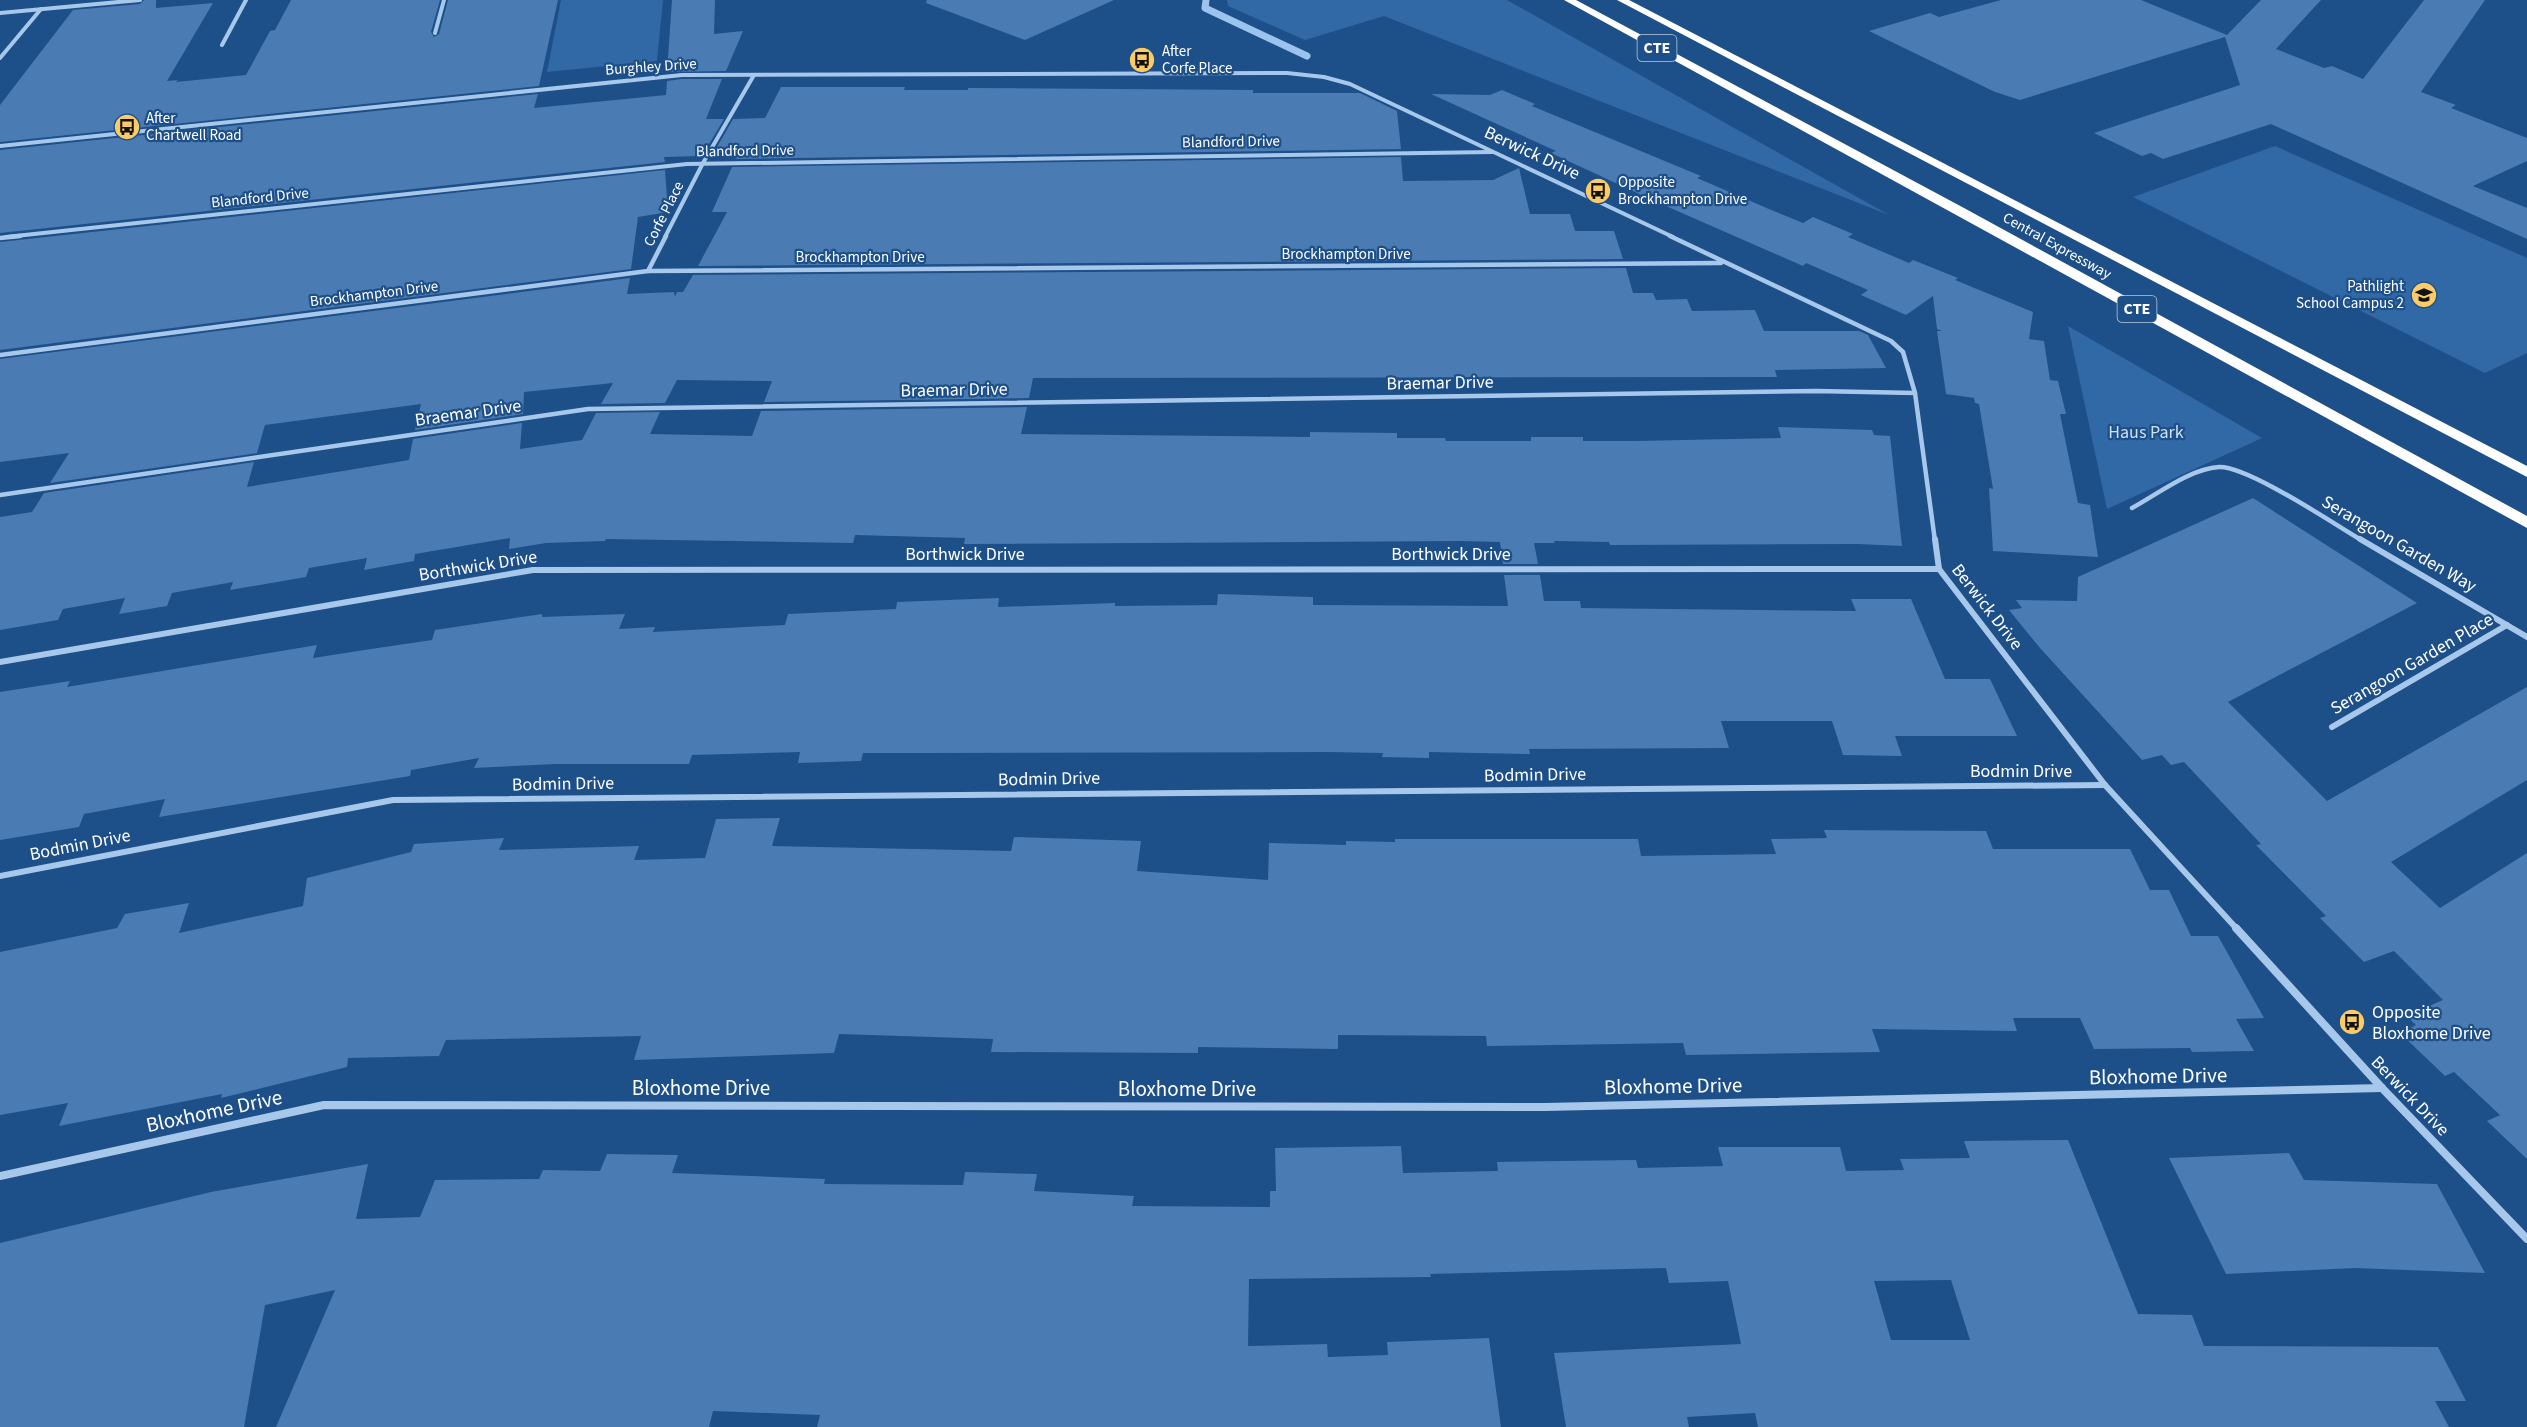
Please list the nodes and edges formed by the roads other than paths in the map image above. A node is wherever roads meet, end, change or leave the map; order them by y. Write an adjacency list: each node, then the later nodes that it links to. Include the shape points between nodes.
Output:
1 (140, 0): 6 (street)
2 (246, 0): 9 (street)
3 (444, 0): 8 (street)
4 (1569, 0): 24 (highway, Central Expressway / CTE)
5 (1622, 0): 21 (highway, Central Expressway / CTE)
6 (41, 9): 7 (street); 10 (street)
7 (0, 13)
8 (435, 33)
9 (222, 45)
10 (0, 58)
11 (1308, 72): 12 (street, Burghley Drive); 14 (street, Berwick Drive, via 1350,84)
12 (754, 75): 13 (street, Burghley Drive, via 619,80); 15 (street, Corfe Place)
13 (0, 146)
14 (1494, 152): 15 (street, Blandford Drive); 17 (street, Berwick Drive)
15 (703, 163): 16 (street, Blandford Drive); 18 (street, Corfe Place)
16 (0, 238)
17 (1725, 263): 18 (street, Brockhampton Drive); 20 (street, Berwick Drive, via 1892,341 1903,352)
18 (648, 271): 19 (street, Brockhampton Drive)
19 (0, 355)
20 (1915, 393): 22 (street, Braemar Drive, via 1816,391 588,409); 25 (street, Berwick Drive)
21 (2527, 472)
22 (0, 495)
23 (2132, 508): 26 (street, Serangoon Garden Way, via 2197,472 2221,467 2256,478)
24 (2527, 523)
25 (1939, 569): 28 (street, Borthwick Drive, via 533,570); 30 (street, Berwick Drive)
26 (2507, 626): 27 (street, Serangoon Garden Way); 29 (street, Serangoon Garden Place)
27 (2527, 637)
28 (0, 662)
29 (2332, 728)
30 (2105, 785): 31 (street, Bodmin Drive, via 393,800); 32 (street, Berwick Drive)
31 (0, 876)
32 (2382, 1088): 33 (street, Bloxhome Drive, via 1545,1107 324,1105); 34 (street, Berwick Drive)
33 (0, 1176)
34 (2527, 1239)

